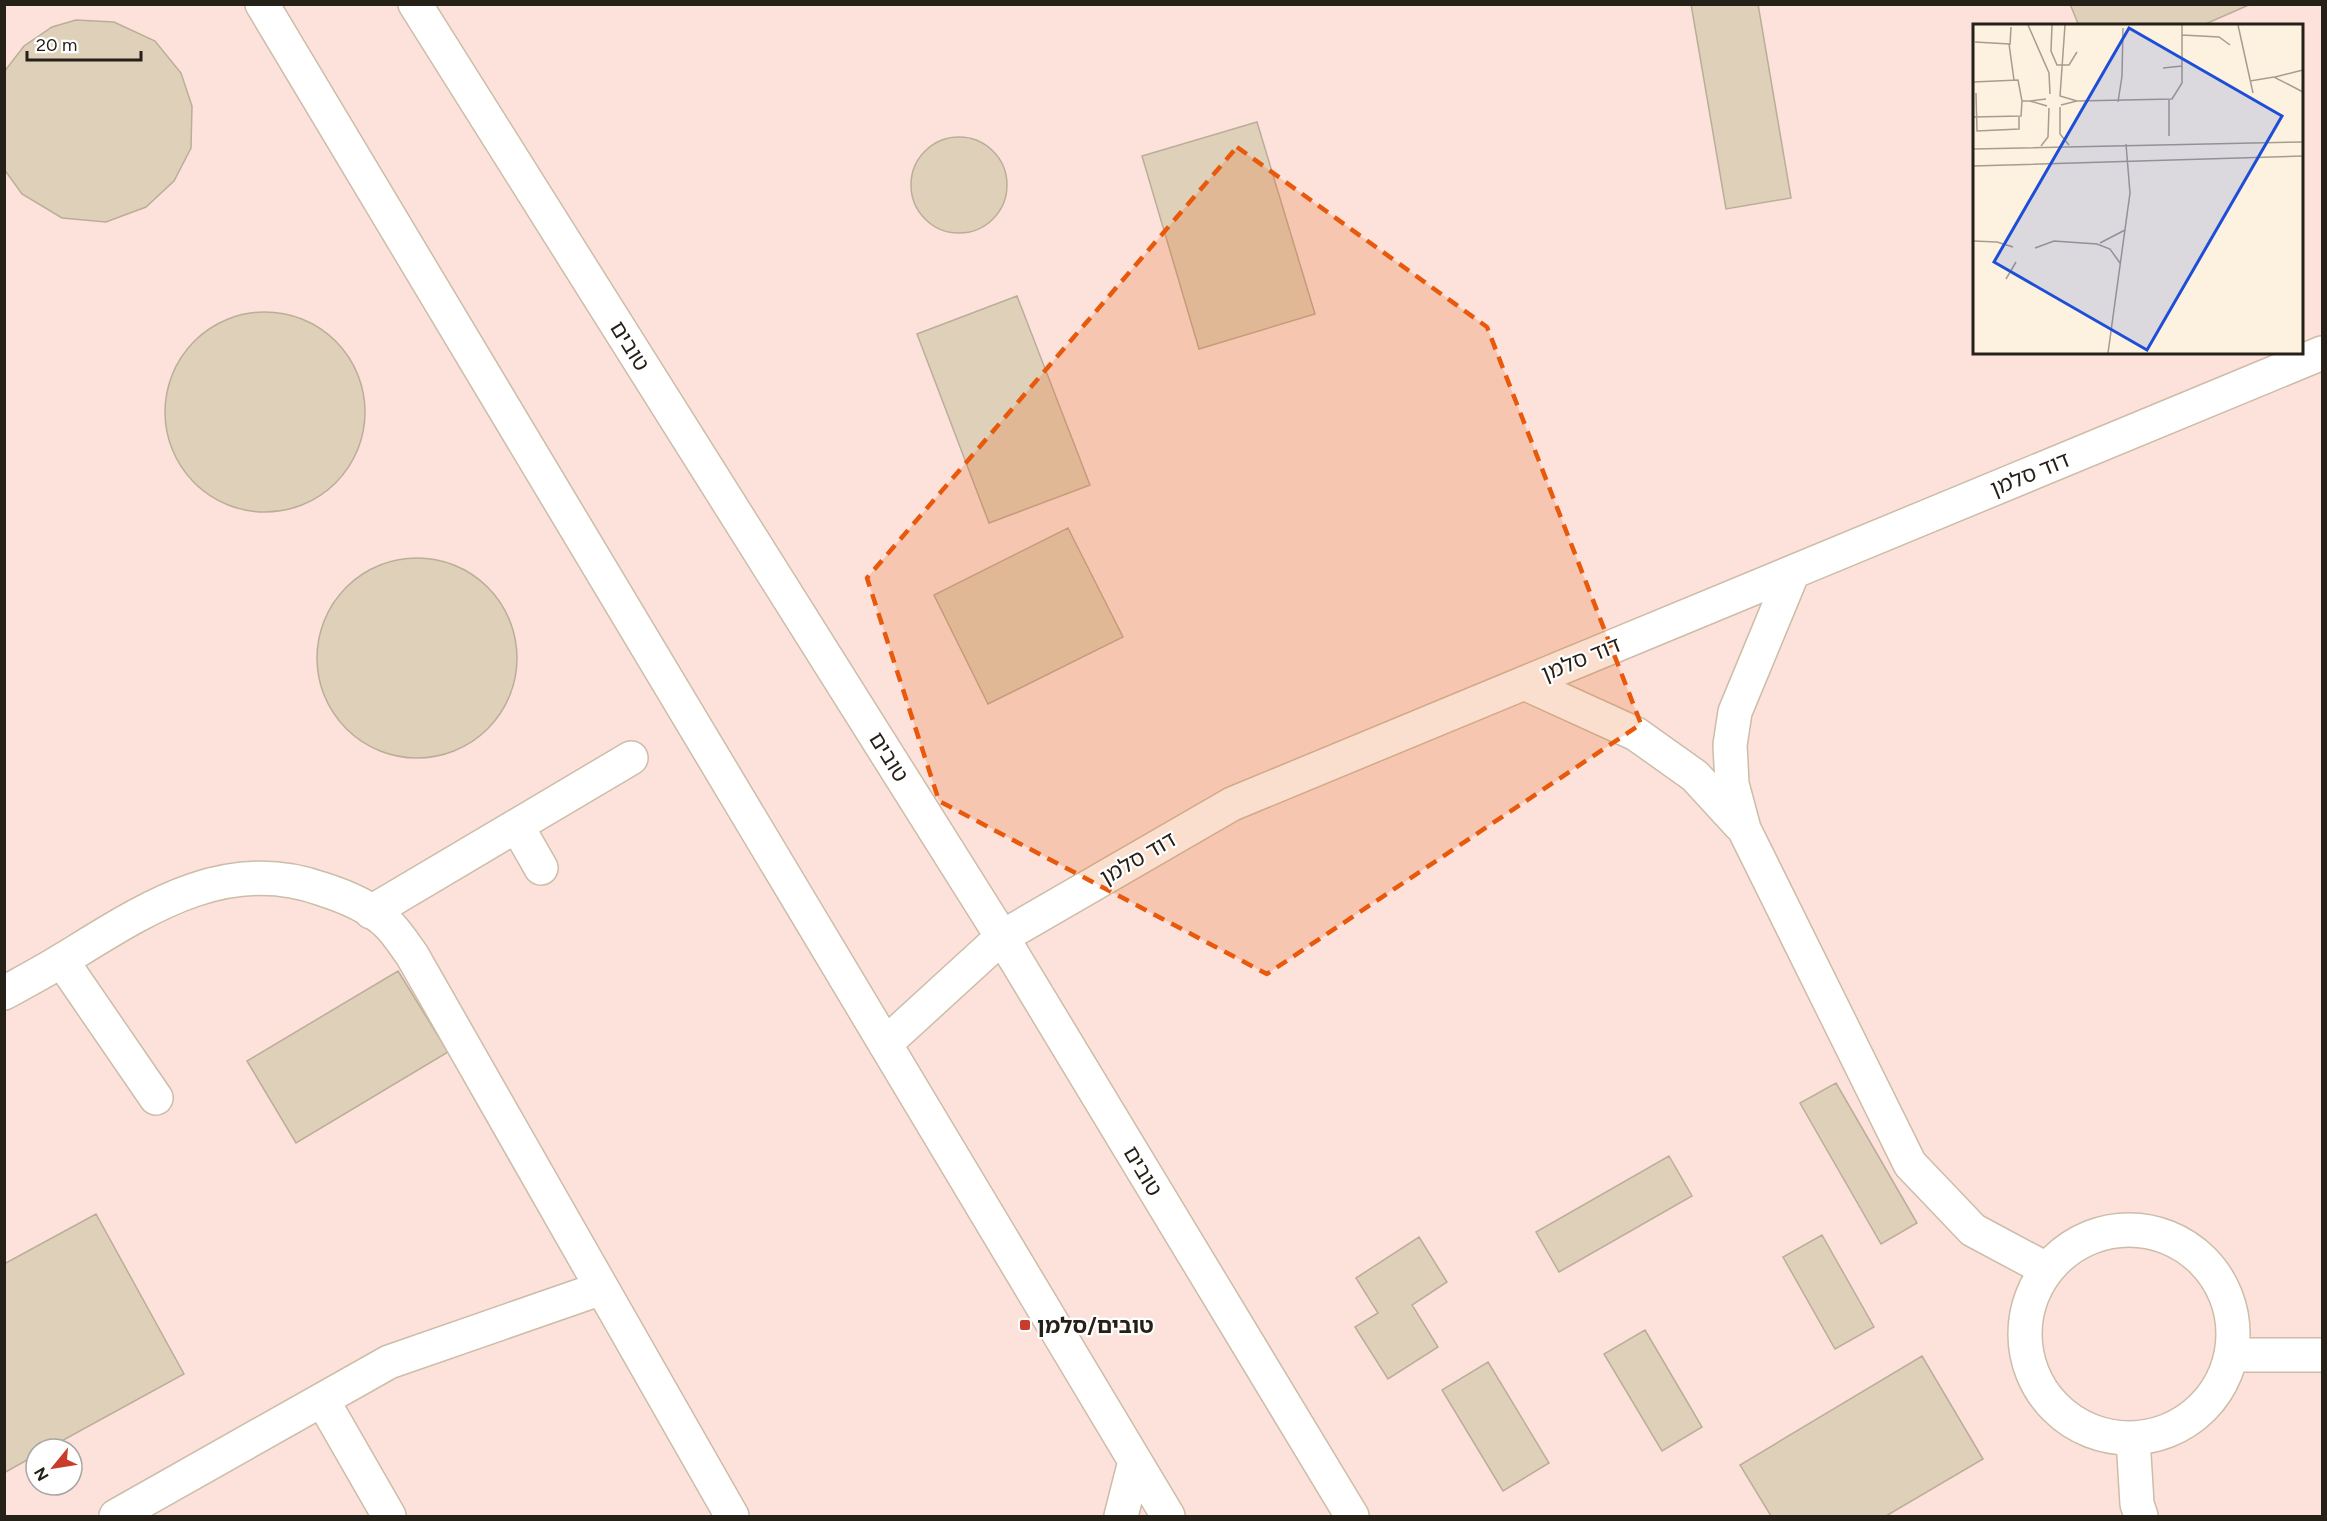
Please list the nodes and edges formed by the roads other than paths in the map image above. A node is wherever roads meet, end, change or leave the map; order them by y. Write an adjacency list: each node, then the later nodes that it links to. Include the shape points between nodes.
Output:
1 (262, 4): 14 (street)
2 (415, 4): 11 (street, טובים)
3 (2322, 353): 4 (street, דוד סלמן)
4 (1793, 572): 5 (street, דוד סלמן); 8 (street, via 1735,712 1730,745 1732,784)
5 (1524, 683): 8 (street, via 1636,734 1695,776); 11 (street, דוד סלמן, via 1232,804)
6 (632, 758): 7 (street)
7 (517, 826): 9 (street); 10 (street)
8 (1744, 829): 16 (street, via 1911,1164 1973,1230)
9 (541, 868)
10 (371, 912): 12 (street, via 348,898 303,882 244,877 186,891 135,914); 17 (street, via 386,922 412,955)
11 (1002, 937): 14 (street, דוד סלמן); 28 (street, טובים)
12 (62, 961): 13 (street); 15 (street)
13 (4, 993)
14 (885, 1044): 22 (street)
15 (156, 1098)
16 (2046, 1269): 18 (street, via 2070,1246 2098,1233 2130,1229 2161,1234 2190,1249 2212,1271 2227,1297); 21 (street, via 2030,1297 2024,1329 2027,1361 2041,1391 2063,1415 2091,1432)
17 (602, 1288): 20 (street, via 389,1362); 25 (street)
18 (2231, 1355): 19 (street); 21 (street, via 2221,1382 2204,1407 2181,1425 2153,1436)
19 (2322, 1355)
20 (323, 1401): 23 (street); 24 (street)
21 (2133, 1438): 29 (street)
22 (1135, 1461): 26 (street); 27 (street)
23 (116, 1516)
24 (389, 1516)
25 (732, 1516)
26 (1121, 1516)
27 (1168, 1516)
28 (1352, 1516)
29 (2140, 1516)

